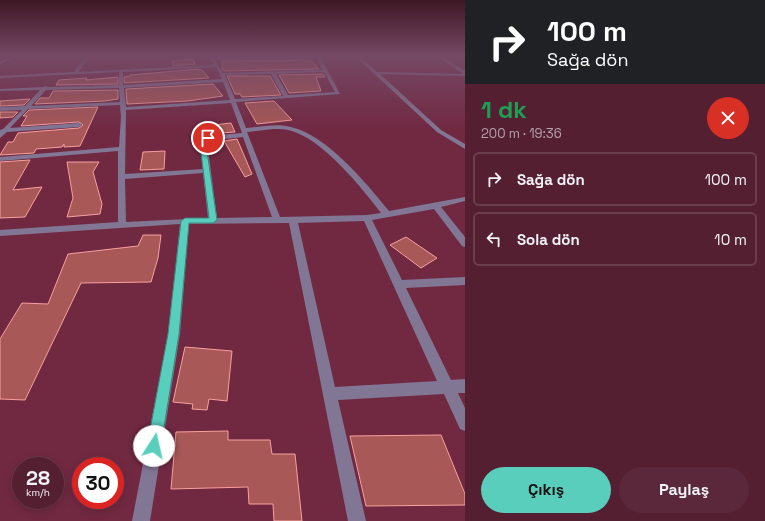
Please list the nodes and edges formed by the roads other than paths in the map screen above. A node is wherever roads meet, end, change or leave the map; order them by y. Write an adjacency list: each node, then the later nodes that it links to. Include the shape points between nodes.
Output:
1 (121, 80): 8 (street)
2 (220, 80): 8 (street)
3 (225, 80): 12 (street)
4 (276, 80): 11 (street)
5 (331, 80): 11 (street, via 338,93)
6 (384, 80): 20 (street, via 439,131)
7 (50, 84): 9 (street)
8 (121, 87): 9 (street); 13 (street)
9 (45, 88): 10 (street); 14 (street)
10 (0, 90)
11 (286, 97): 12 (street)
12 (233, 102): 13 (street); 18 (street)
13 (123, 106): 14 (street); 21 (street)
14 (26, 108): 15 (street); 17 (street)
15 (0, 109)
16 (79, 125): 17 (street)
17 (2, 131): 19 (street)
18 (245, 133): 23 (street, via 204,140); 27 (street, via 291,128 317,140 362,184); 30 (street)
19 (0, 136)
20 (465, 147)
21 (122, 149): 22 (street); 24 (street)
22 (0, 159)
23 (207, 171): 24 (street); 29 (street)
24 (121, 177): 33 (street)
25 (465, 199): 26 (street)
26 (436, 206): 27 (street); 35 (street)
27 (387, 214): 28 (street)
28 (368, 218): 31 (street); 37 (street)
29 (213, 220): 30 (street); 32 (street)
30 (277, 220): 31 (street)
31 (293, 220): 40 (street)
32 (185, 221): 33 (street); 42 (street, via 174,334)
33 (122, 225): 34 (street)
34 (0, 233)
35 (465, 244)
36 (465, 281): 37 (street)
37 (399, 284): 39 (street)
38 (465, 386): 39 (street)
39 (448, 387): 40 (street); 41 (street)
40 (330, 394): 43 (street)
41 (465, 424)
42 (141, 521)
43 (357, 521)

